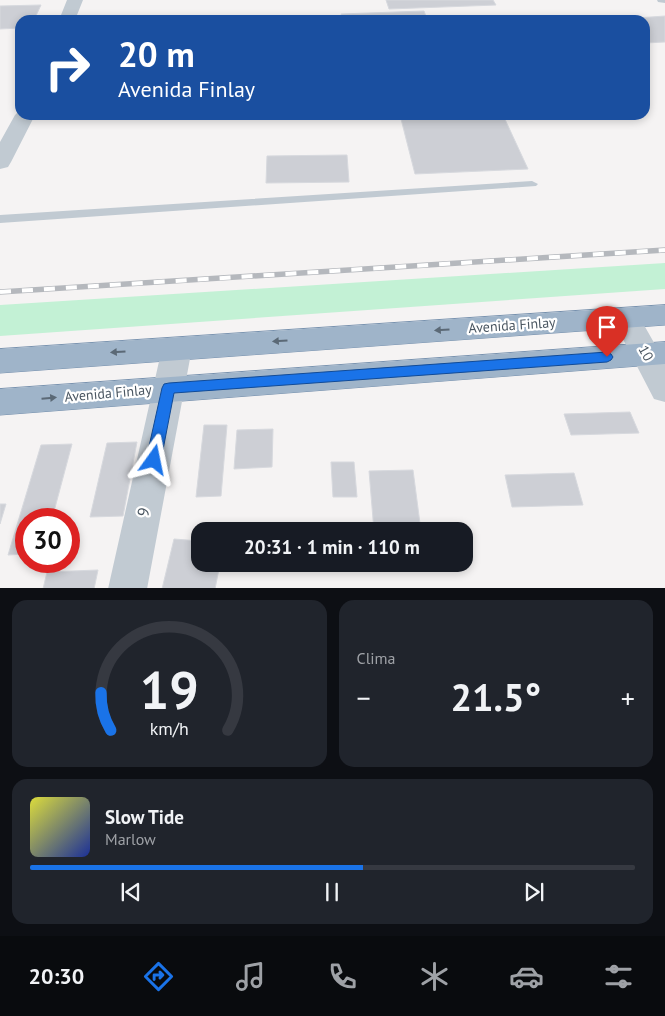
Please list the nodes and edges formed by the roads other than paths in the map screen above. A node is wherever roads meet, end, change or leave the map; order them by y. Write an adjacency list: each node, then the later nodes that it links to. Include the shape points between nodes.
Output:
1 (75, 0): 4 (street)
2 (661, 0): 3 (lane)
3 (665, 1)
4 (69, 15)
5 (22, 120): 6 (street)
6 (0, 162)
7 (532, 184): 8 (lane)
8 (0, 219)
9 (665, 315): 10 (highway, Avenida Finlay)
10 (626, 318): 11 (highway, Avenida Finlay, one-way to 11); 12 (street, 10)
11 (177, 348): 13 (highway, Avenida Finlay, one-way to 13); 14 (street, 9)
12 (656, 353): 14 (highway, Avenida Finlay); 15 (street, 10)
13 (0, 361)
14 (169, 388): 16 (highway, Avenida Finlay, one-way to 14); 17 (street, 9)
15 (665, 390)
16 (0, 402)
17 (127, 588)

